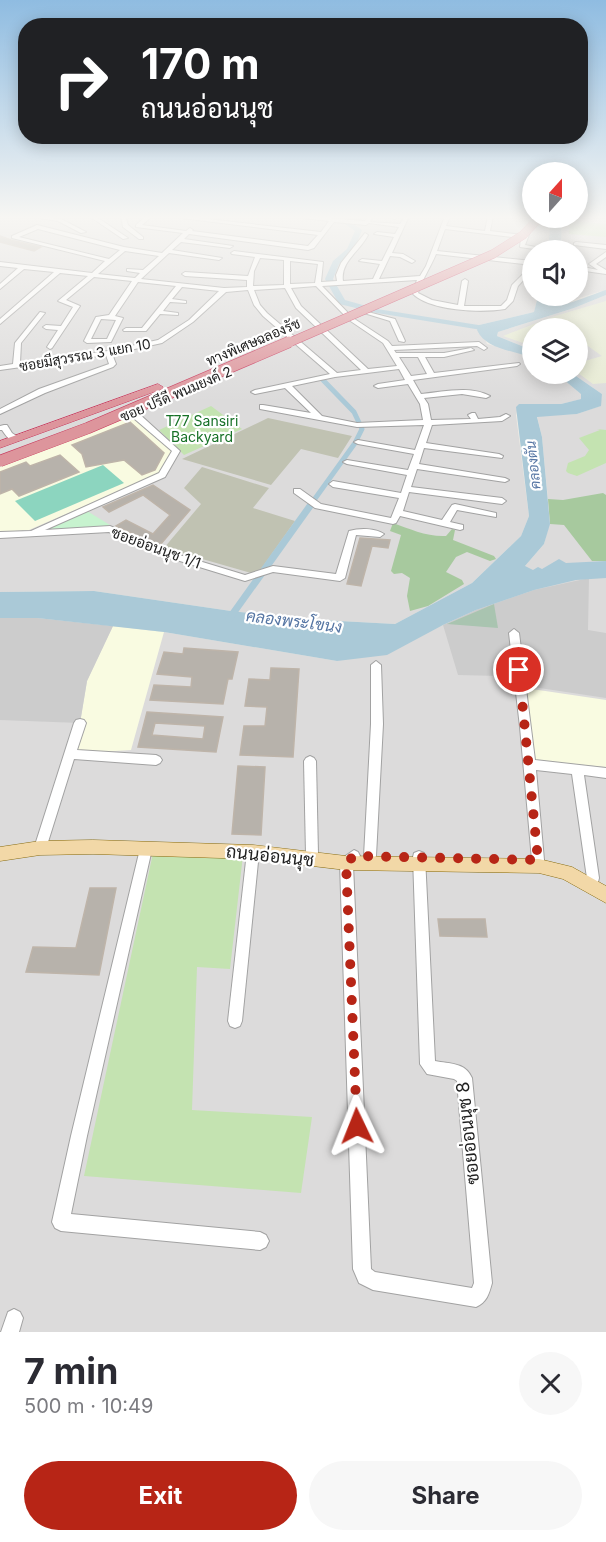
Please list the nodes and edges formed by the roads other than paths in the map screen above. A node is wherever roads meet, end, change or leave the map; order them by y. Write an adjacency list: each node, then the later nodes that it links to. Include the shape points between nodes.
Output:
1 (50, 278): 32 (street)
2 (89, 278): 34 (street, via 61,301 77,306)
3 (123, 278): 14 (street)
4 (249, 278): 22 (street)
5 (287, 278): 20 (street)
6 (322, 278): 17 (street)
7 (338, 278): 18 (street)
8 (376, 278): 15 (street)
9 (419, 278): 15 (street)
10 (421, 278): 25 (street, via 415,293 418,298)
11 (430, 278): 35 (highway, ทางพิเศษฉลองรัช, bridge)
12 (440, 278): 70 (highway, ทางพิเศษฉลองรัช, bridge)
13 (522, 278): 25 (street, via 503,308)
14 (136, 280): 19 (street); 30 (street)
15 (375, 281): 18 (street)
16 (465, 281): 25 (street)
17 (322, 284): 18 (street); 20 (street); 31 (street)
18 (338, 284)
19 (180, 285): 21 (street); 23 (street)
20 (287, 286): 22 (street); 35 (street, via 298,307)
21 (224, 290): 22 (street); 42 (street, ซอยมีสุวรรณ 3 แยก 10, via 191,321 160,342)
22 (249, 290): 39 (street, via 264,314)
23 (168, 300): 24 (street); 26 (street)
24 (184, 302)
25 (461, 307)
26 (159, 312): 29 (street); 36 (street, via 144,330)
27 (366, 312): 38 (street, via 393,320)
28 (42, 313): 45 (street, via 18,343)
29 (176, 314)
30 (111, 317): 30 (street, via 120,318 110,340 87,341 98,318)
31 (351, 319): 35 (street, ซอย ปรีดี พนมยงค์ 2); 41 (street)
32 (0, 322)
33 (47, 325): 34 (street)
34 (64, 326): 40 (street)
35 (321, 328): 39 (street, ซอย ปรีดี พนมยงค์ 2); 48 (street); 64 (highway, via 267,343); 68 (highway, ทางพิเศษฉลองรัช)
36 (126, 330)
37 (469, 337): 38 (street)
38 (402, 341): 41 (street)
39 (298, 342): 49 (street); 59 (street, ซอย ปรีดี พนมยงค์ 2)
40 (50, 347)
41 (390, 348): 43 (street); 43 (street, via 478,344 485,347 444,355); 46 (street)
42 (108, 353): 45 (street, ซอยมีสุวรรณ 3 แยก 10); 58 (street, via 111,366)
43 (420, 354): 50 (street)
44 (517, 364): 50 (street)
45 (16, 366): 47 (street, ซอยมีสุวรรณ 3 แยก 10)
46 (402, 367): 48 (street); 51 (street)
47 (0, 368)
48 (365, 370): 49 (street)
49 (335, 375): 52 (street)
50 (432, 376): 51 (street)
51 (409, 380): 53 (street); 55 (street)
52 (286, 385): 54 (street); 61 (street)
53 (378, 386)
54 (255, 392)
55 (419, 396): 56 (street, via 462,392); 62 (street)
56 (486, 396)
57 (263, 407): 61 (street)
58 (1, 408)
59 (133, 413): 70 (street, ซอย ปรีดี พนมยงค์ 2); 82 (street, via 182,450 162,475)
60 (506, 416): 62 (street)
61 (320, 418): 62 (street, via 360,426)
62 (428, 424): 67 (street)
63 (2, 427): 64 (street)
64 (15, 439): 66 (highway)
65 (358, 442): 67 (street)
66 (0, 444)
67 (421, 449): 69 (street); 72 (street)
68 (0, 453)
69 (499, 456)
70 (0, 462)
71 (347, 462): 72 (street)
72 (413, 470): 73 (street); 76 (street)
73 (505, 480)
74 (333, 484): 76 (street)
75 (297, 491): 78 (street, via 314,504 391,521)
76 (405, 493): 77 (street); 78 (street)
77 (502, 501)
78 (398, 513): 80 (street)
79 (493, 515): 80 (street, via 454,507)
80 (445, 524): 81 (street)
81 (460, 527)
82 (29, 533): 83 (street, ซอยอ่อนนุช 1/1, via 113,529 160,552 249,578 273,569 340,578 352,533); 84 (street, ซอยอ่อนนุช 1/1)
83 (380, 534)
84 (0, 535)
85 (514, 633): 91 (street)
86 (376, 665): 101 (street, via 377,724)
87 (80, 723): 88 (street)
88 (69, 754): 89 (street); 94 (street)
89 (156, 760)
90 (310, 761): 100 (street)
91 (529, 764): 92 (street); 103 (street)
92 (578, 770): 93 (street); 104 (street)
93 (606, 773)
94 (41, 845): 95 (main road, ถนนอ่อนนุช); 96 (main road, ถนนอ่อนนุช); 99 (main road, ถนนอ่อนนุช)
95 (147, 846): 97 (main road, ถนนอ่อนนุช); 107 (street, via 61,1222)
96 (0, 848)
97 (225, 848): 98 (main road, ถนนอ่อนนุช); 100 (main road, ถนนอ่อนนุช)
98 (253, 852): 101 (main road, ถนนอ่อนนุช); 106 (street)
99 (0, 854)
100 (312, 854): 101 (main road, ถนนอ่อนนุช)
101 (356, 858): 102 (main road, ถนนอ่อนนุช); 102 (main road, ถนนอ่อนนุช); 102 (street, ซอยอ่อนนุช 8, via 362,1269 372,1281 476,1298 483,1283 464,1078 458,1072 432,1069 428,1064)
102 (420, 860): 103 (main road, ถนนอ่อนนุช); 105 (main road, ถนนอ่อนนุช, via 538,866 566,872)
103 (538, 860): 104 (main road, ถนนอ่อนนุช, via 568,865)
104 (600, 883)
105 (606, 895)
106 (235, 1021)
107 (260, 1241)

